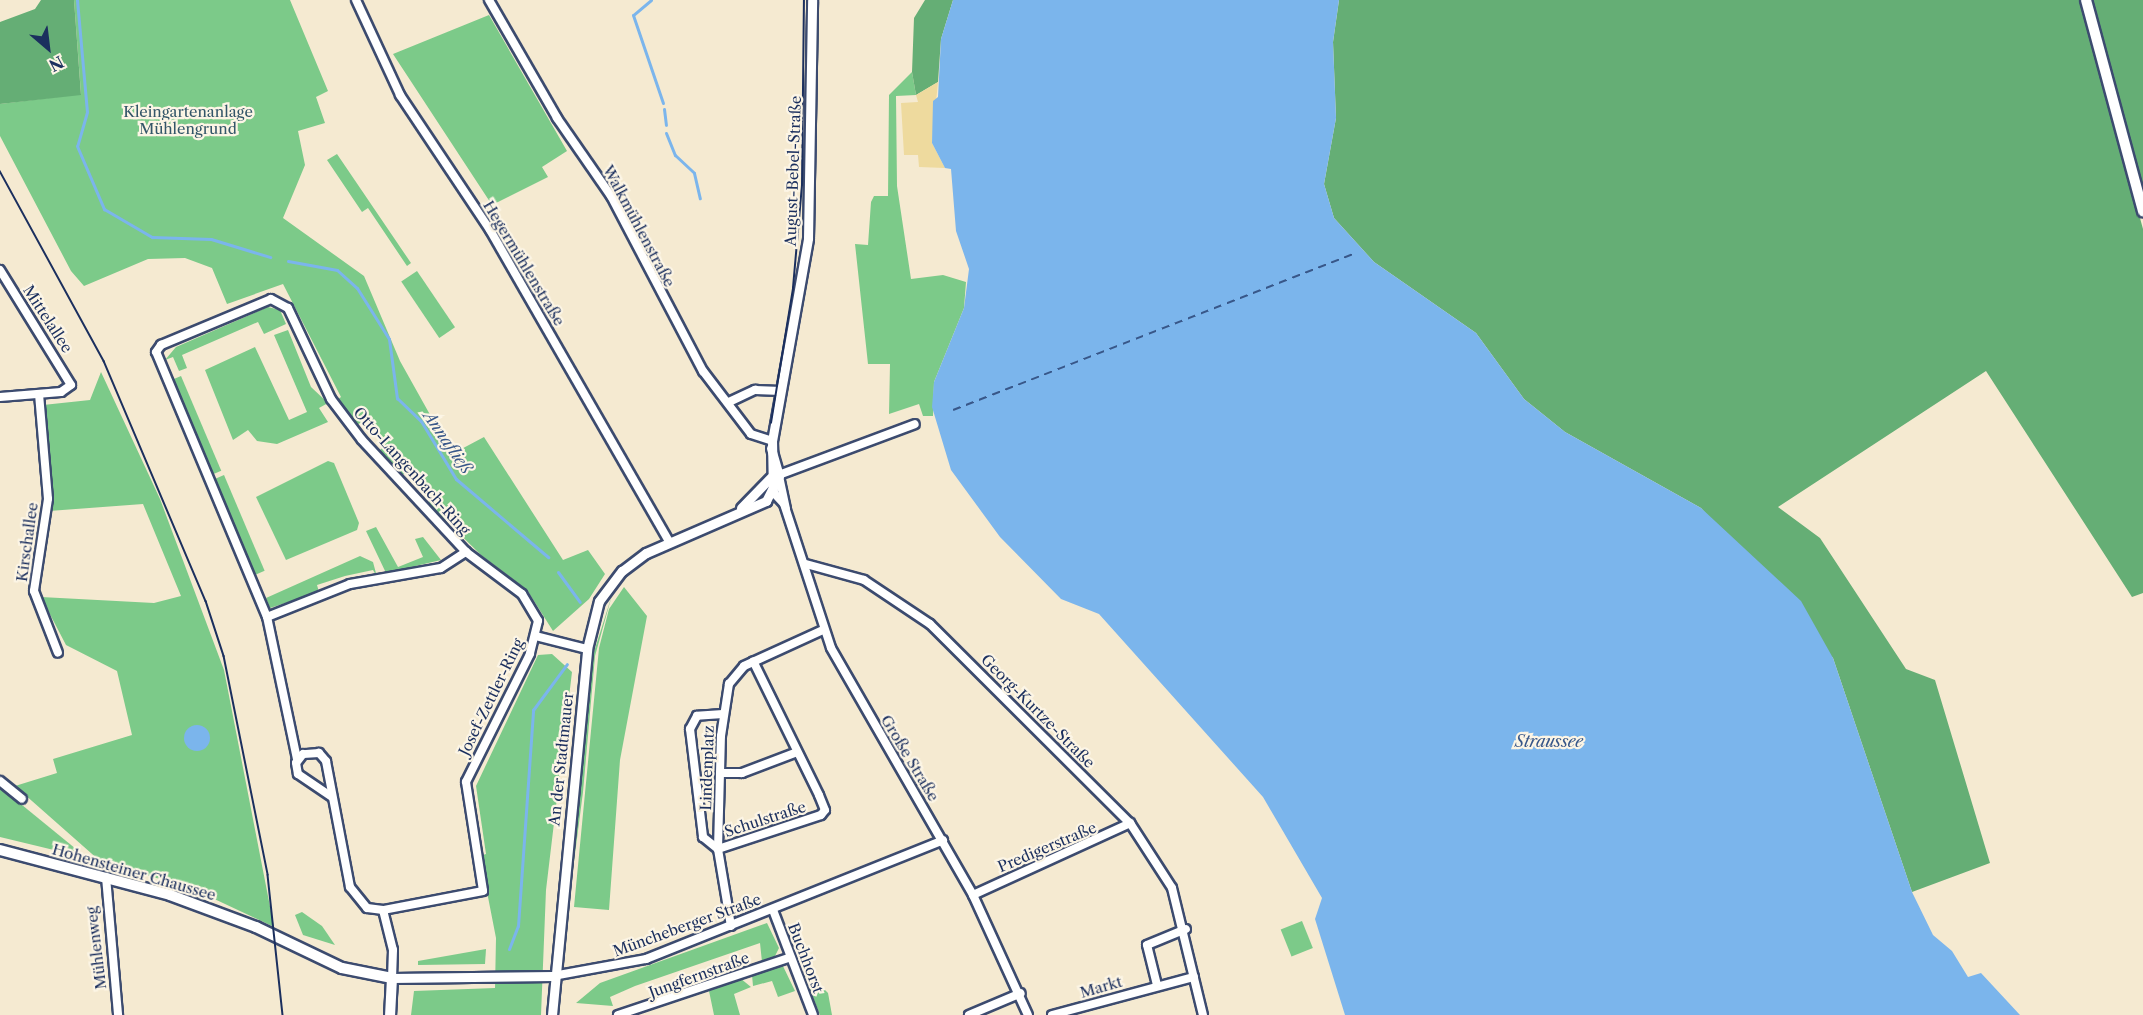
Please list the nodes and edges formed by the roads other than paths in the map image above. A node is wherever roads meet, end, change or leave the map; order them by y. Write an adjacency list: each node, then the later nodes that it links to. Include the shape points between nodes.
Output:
1 (356, 0): 17 (street, Hegermühlenstraße, via 400,95 490,230)
2 (489, 0): 10 (street, Walkmühlenstraße, via 557,118 611,196 696,360)
3 (812, 0): 7 (street, August-Bebel-Straße, via 808,238)
4 (2086, 0): 5 (main road)
5 (2143, 211)
6 (0, 270): 8 (street, Mittelallee, via 71,385 65,391)
7 (781, 391): 10 (street, via 755,390); 12 (street, August-Bebel-Straße)
8 (39, 394): 9 (street); 24 (street, Kirschallee, via 48,499 34,591)
9 (0, 397)
10 (729, 402): 12 (street, Walkmühlenstraße, via 751,434)
11 (915, 424): 13 (street)
12 (772, 444): 13 (street, August-Bebel-Straße)
13 (775, 477): 14 (street, August-Bebel-Straße); 15 (street, Große Straße); 16 (street, via 763,492)
14 (773, 492): 15 (street, Große Straße); 16 (street)
15 (786, 508): 19 (street, Große Straße)
16 (735, 513): 17 (street, An der Stadtmauer)
17 (669, 541): 23 (street, An der Stadtmauer, via 622,571 599,601)
18 (466, 552): 20 (street, Otto-Langenbach-Ring, via 441,568 350,584); 20 (street, Otto-Langenbach-Ring, via 334,404 288,308 280,300 258,303 161,345 156,352); 22 (street, Josef-Zettler-Ring, via 534,606)
19 (806, 564): 21 (street, Große Straße); 33 (street, Georg-Kurtze-Straße, via 856,576 930,624)
20 (267, 617): 28 (street)
21 (823, 630): 25 (street); 34 (street, Große Straße)
22 (536, 636): 23 (street); 39 (street, Josef-Zettler-Ring, via 466,783 483,891)
23 (587, 649): 44 (street, An der Stadtmauer)
24 (58, 653)
25 (753, 661): 26 (street, via 729,684); 27 (street, Schulstraße)
26 (723, 714): 29 (street, Lindenplatz); 35 (street, Lindenplatz, via 697,716 690,734 701,832)
27 (795, 753): 29 (street, via 742,773); 35 (street, Schulstraße, via 825,810)
28 (297, 759): 31 (street, via 303,780 320,784); 31 (street, via 310,752 326,761)
29 (720, 773): 35 (street, Lindenplatz)
30 (0, 781): 32 (street)
31 (332, 797): 39 (street, via 350,887 367,908)
32 (22, 799)
33 (1130, 823): 38 (street, Predigerstraße); 42 (street, Georg-Kurtze-Straße, via 1166,875)
34 (943, 840): 38 (street, Große Straße); 40 (street, Müncheberger Straße)
35 (718, 849): 41 (street, Lindenplatz)
36 (0, 850): 37 (main road, Hohensteiner Chaussee)
37 (106, 878): 46 (main road, Hohensteiner Chaussee, via 219,912 342,968); 49 (street, Mühlenweg)
38 (973, 895): 48 (street, Große Straße)
39 (383, 910): 46 (street, via 393,950)
40 (773, 910): 41 (street, Müncheberger Straße); 43 (street, Buchhorst)
41 (731, 926): 44 (street, Müncheberger Straße, via 616,968)
42 (1186, 929): 45 (street, Georg-Kurtze-Straße); 47 (street, via 1147,945)
43 (791, 957): 52 (street, Jungfernstraße); 53 (street, Buchhorst)
44 (554, 976): 46 (street, Müncheberger Straße); 51 (street, An der Stadtmauer)
45 (1194, 977): 47 (street, Markt); 57 (street, Georg-Kurtze-Straße)
46 (392, 978): 50 (main road)
47 (1157, 985): 56 (street, Markt)
48 (1021, 993): 54 (street); 55 (street, Große Straße)
49 (117, 1015)
50 (390, 1015)
51 (552, 1015)
52 (618, 1015)
53 (813, 1015)
54 (969, 1015)
55 (1028, 1015)
56 (1052, 1015)
57 (1203, 1015)

